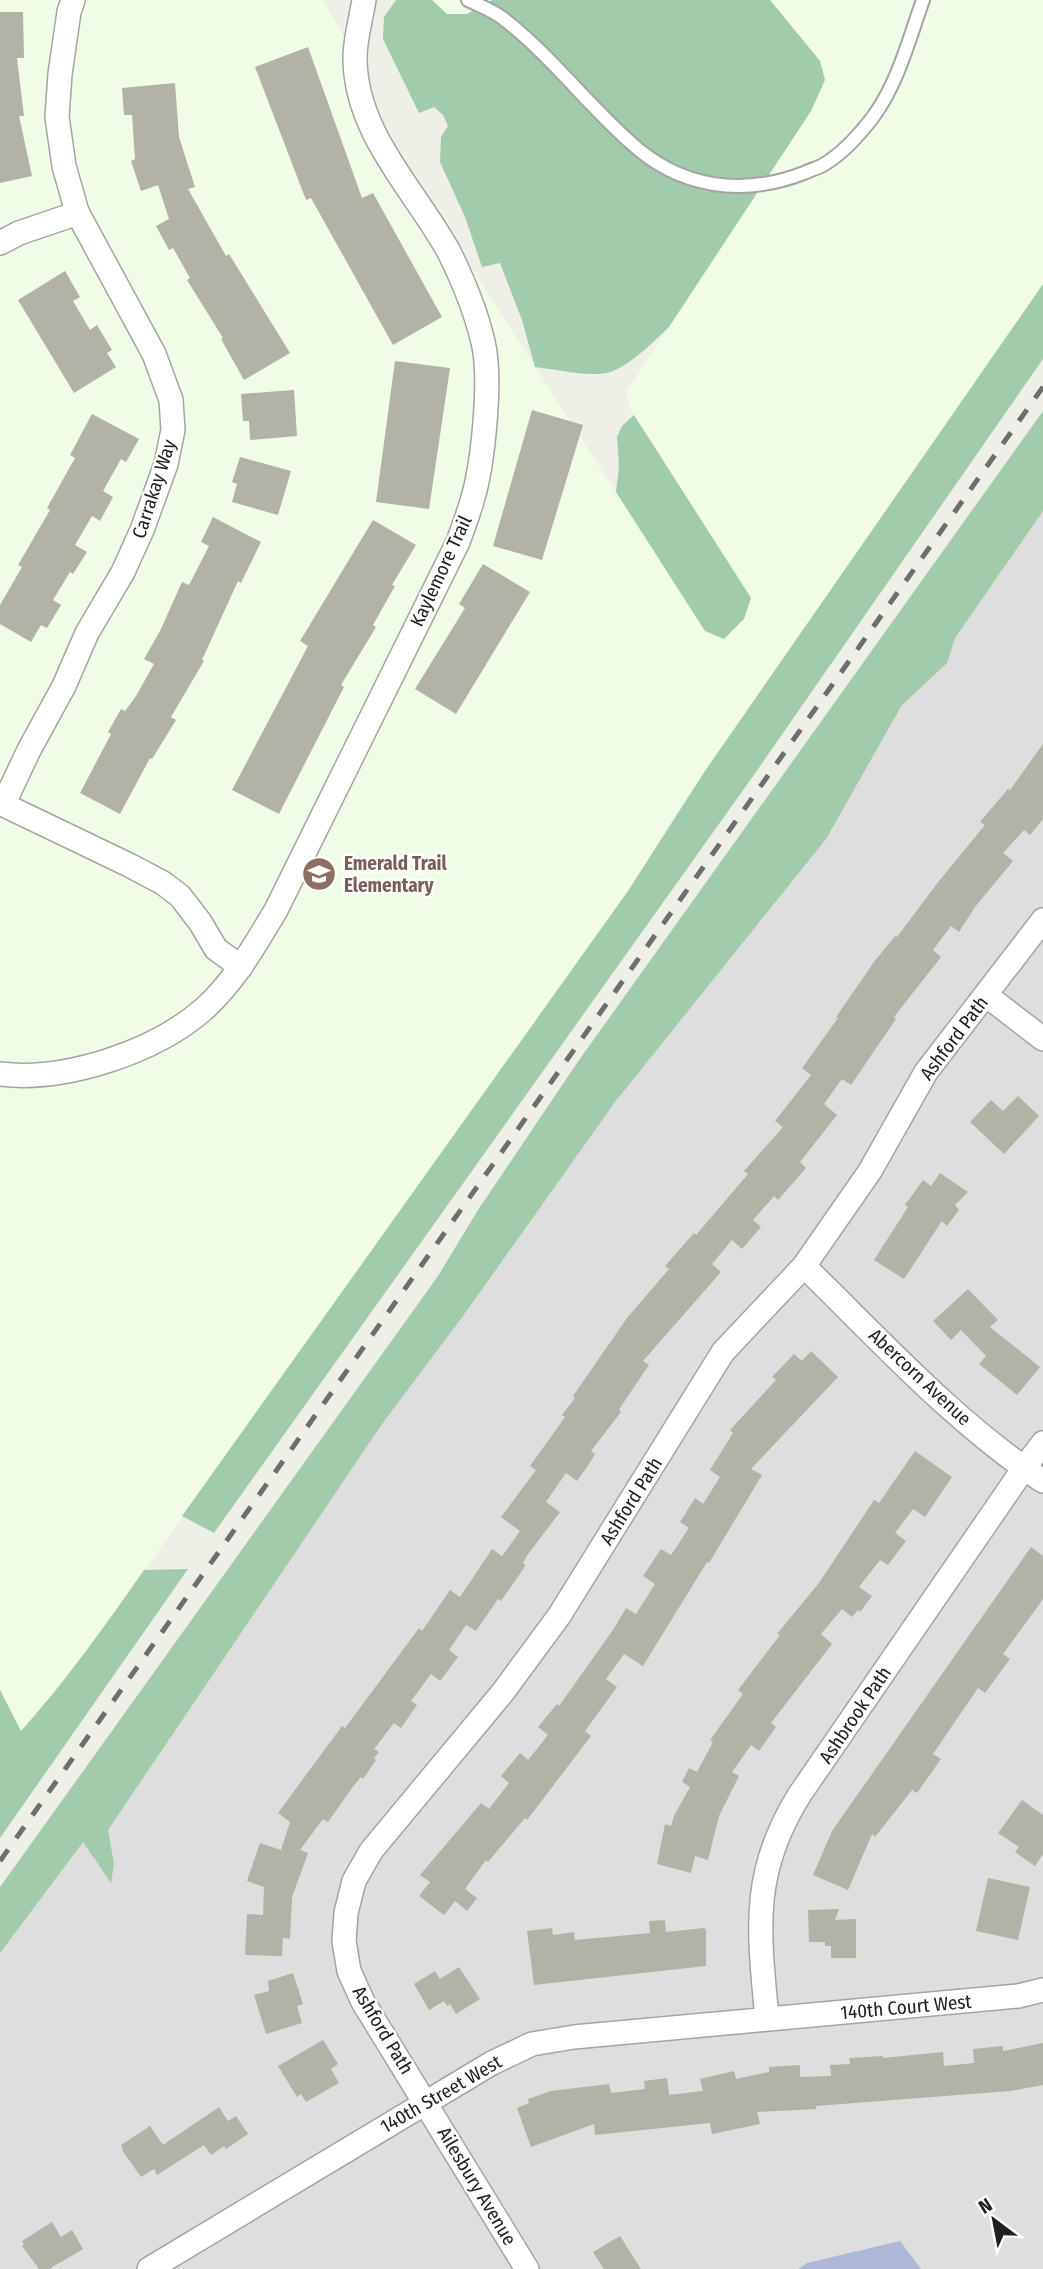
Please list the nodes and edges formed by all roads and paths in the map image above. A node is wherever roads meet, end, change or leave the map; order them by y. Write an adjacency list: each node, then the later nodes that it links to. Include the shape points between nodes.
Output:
1 (72, 0): 5 (street, Carrakay Way, via 57,117 64,166)
2 (365, 0): 9 (street, Kaylemore Trail, via 355,56 358,91 373,131 450,255 471,305 484,344 484,430 473,499 458,542 276,910)
3 (468, 0): 4 (lane, via 504,18 632,145 689,179 736,187 777,183 824,165 849,144 891,87)
4 (923, 0)
5 (78, 213): 6 (street); 7 (street, Carrakay Way, via 154,354 171,400 173,430 166,464 128,561)
6 (0, 243)
7 (1, 804): 9 (street, via 163,883 180,896 216,949)
8 (1043, 920): 10 (street, Ashford Path)
9 (242, 967): 12 (street, Kaylemore Trail, via 182,1026 109,1062 71,1070)
10 (986, 995): 11 (street); 13 (street, Ashford Path, via 926,1072 870,1171)
11 (1043, 1039)
12 (0, 1074)
13 (804, 1266): 15 (street, Abercorn Avenue, via 945,1403); 19 (street, Ashford Path, via 723,1352 559,1616 503,1692 371,1851 354,1881 344,1941 349,1971 363,2002)
14 (1043, 1443): 15 (street, Ashbrook Path)
15 (1024, 1468): 16 (street, Abercorn Avenue); 18 (street, Ashbrook Path, via 800,1794 778,1833 764,1876 759,1920)
16 (1043, 1481)
17 (1043, 1990): 18 (street, 140th Court West)
18 (768, 2020): 19 (street, 140th Street West, via 532,2044)
19 (426, 2102): 20 (street, 140th Street West); 21 (street, Ailesbury Avenue)
20 (159, 2266)
21 (527, 2269)

